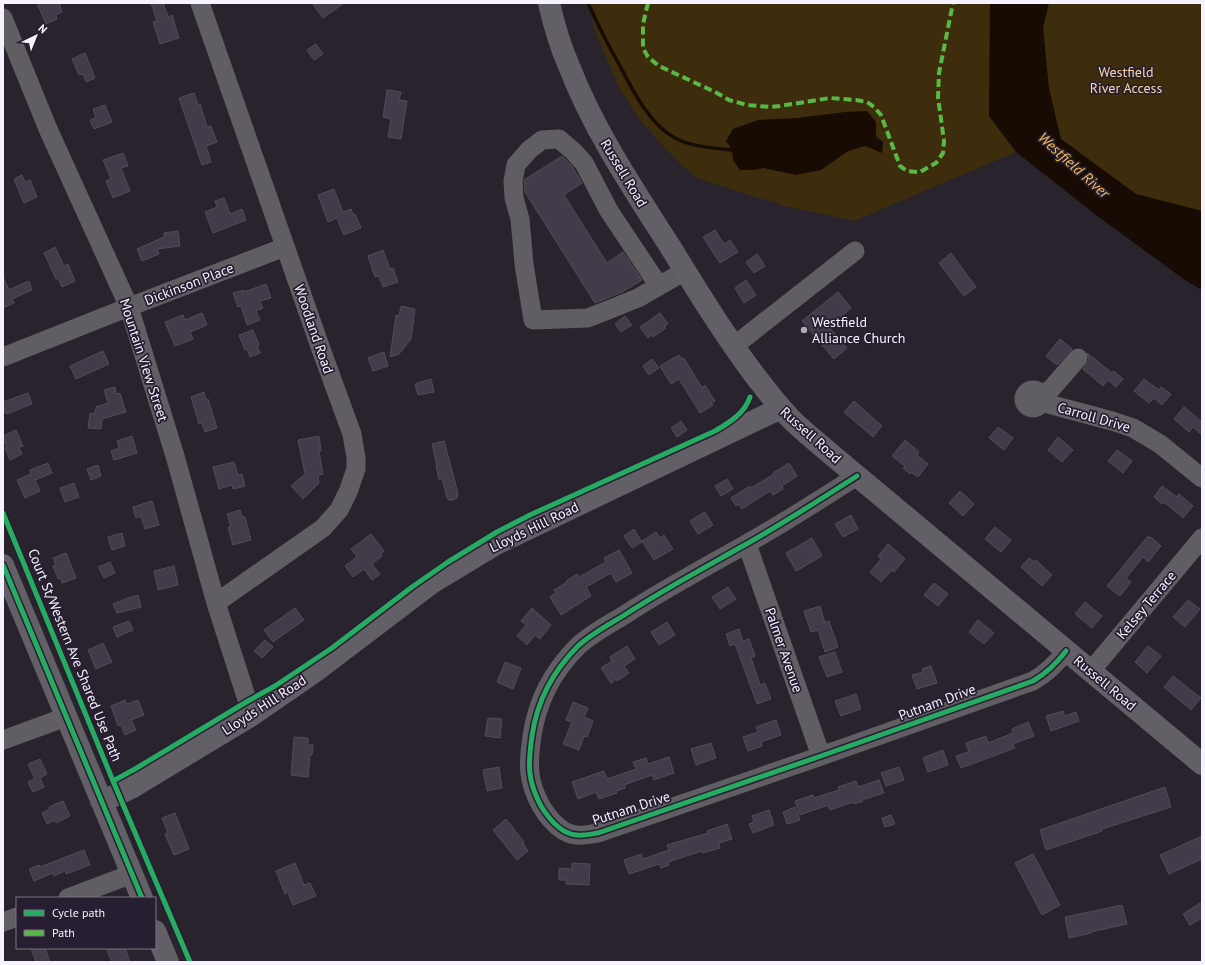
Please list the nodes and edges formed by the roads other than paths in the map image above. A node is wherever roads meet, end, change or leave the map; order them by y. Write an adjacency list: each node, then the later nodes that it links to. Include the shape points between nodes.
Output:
1 (200, 3): 4 (street, Woodland Road)
2 (549, 3): 6 (main road, Russell Road, via 559,41 585,104 603,139)
3 (3, 18): 8 (street, Mountain View Street, via 48,129)
4 (286, 248): 8 (street, Dickinson Place); 18 (street, Woodland Road, via 352,434 356,470 339,510 323,528)
5 (855, 251): 9 (street)
6 (685, 271): 7 (street); 9 (main road, Russell Road)
7 (659, 286): 7 (street, via 638,298 588,318 533,320 513,181 516,165 529,150 542,140 558,139 584,163 609,211)
8 (129, 307): 10 (street, Dickinson Place); 18 (street, Mountain View Street, via 175,456)
9 (734, 346): 12 (main road, Russell Road)
10 (3, 357)
11 (1078, 358): 14 (street, Carroll Drive, via 1041,399 1133,428 1160,444)
12 (781, 408): 13 (main road, Russell Road); 21 (main road, Lloyds Hill Road, via 496,544 433,582 313,673)
13 (857, 476): 16 (street, Putnam Drive); 19 (main road, Russell Road)
14 (1202, 478)
15 (1202, 538): 20 (street, Kelsey Terrace)
16 (747, 544): 24 (street, Palmer Avenue); 24 (street, Putnam Drive, via 650,598 587,638 574,651 550,683 536,712 528,768 531,784 541,806 553,822 568,832 583,836 605,831)
17 (3, 564): 22 (main road)
18 (216, 603): 21 (street, Mountain View Street)
19 (1066, 651): 20 (main road, Russell Road); 24 (street, Putnam Drive, via 1052,667 1033,681)
20 (1090, 672): 25 (main road, Russell Road)
21 (252, 715): 26 (main road, Lloyds Hill Road, via 131,788)
22 (66, 716): 23 (street); 26 (main road)
23 (3, 740)
24 (821, 756)
25 (1202, 764)
26 (101, 801): 27 (main road)
27 (132, 874): 28 (street); 29 (main road)
28 (71, 897)
29 (142, 897)
30 (16, 917): 31 (street)
31 (3, 922)
32 (156, 933): 33 (main road)
33 (168, 962)

